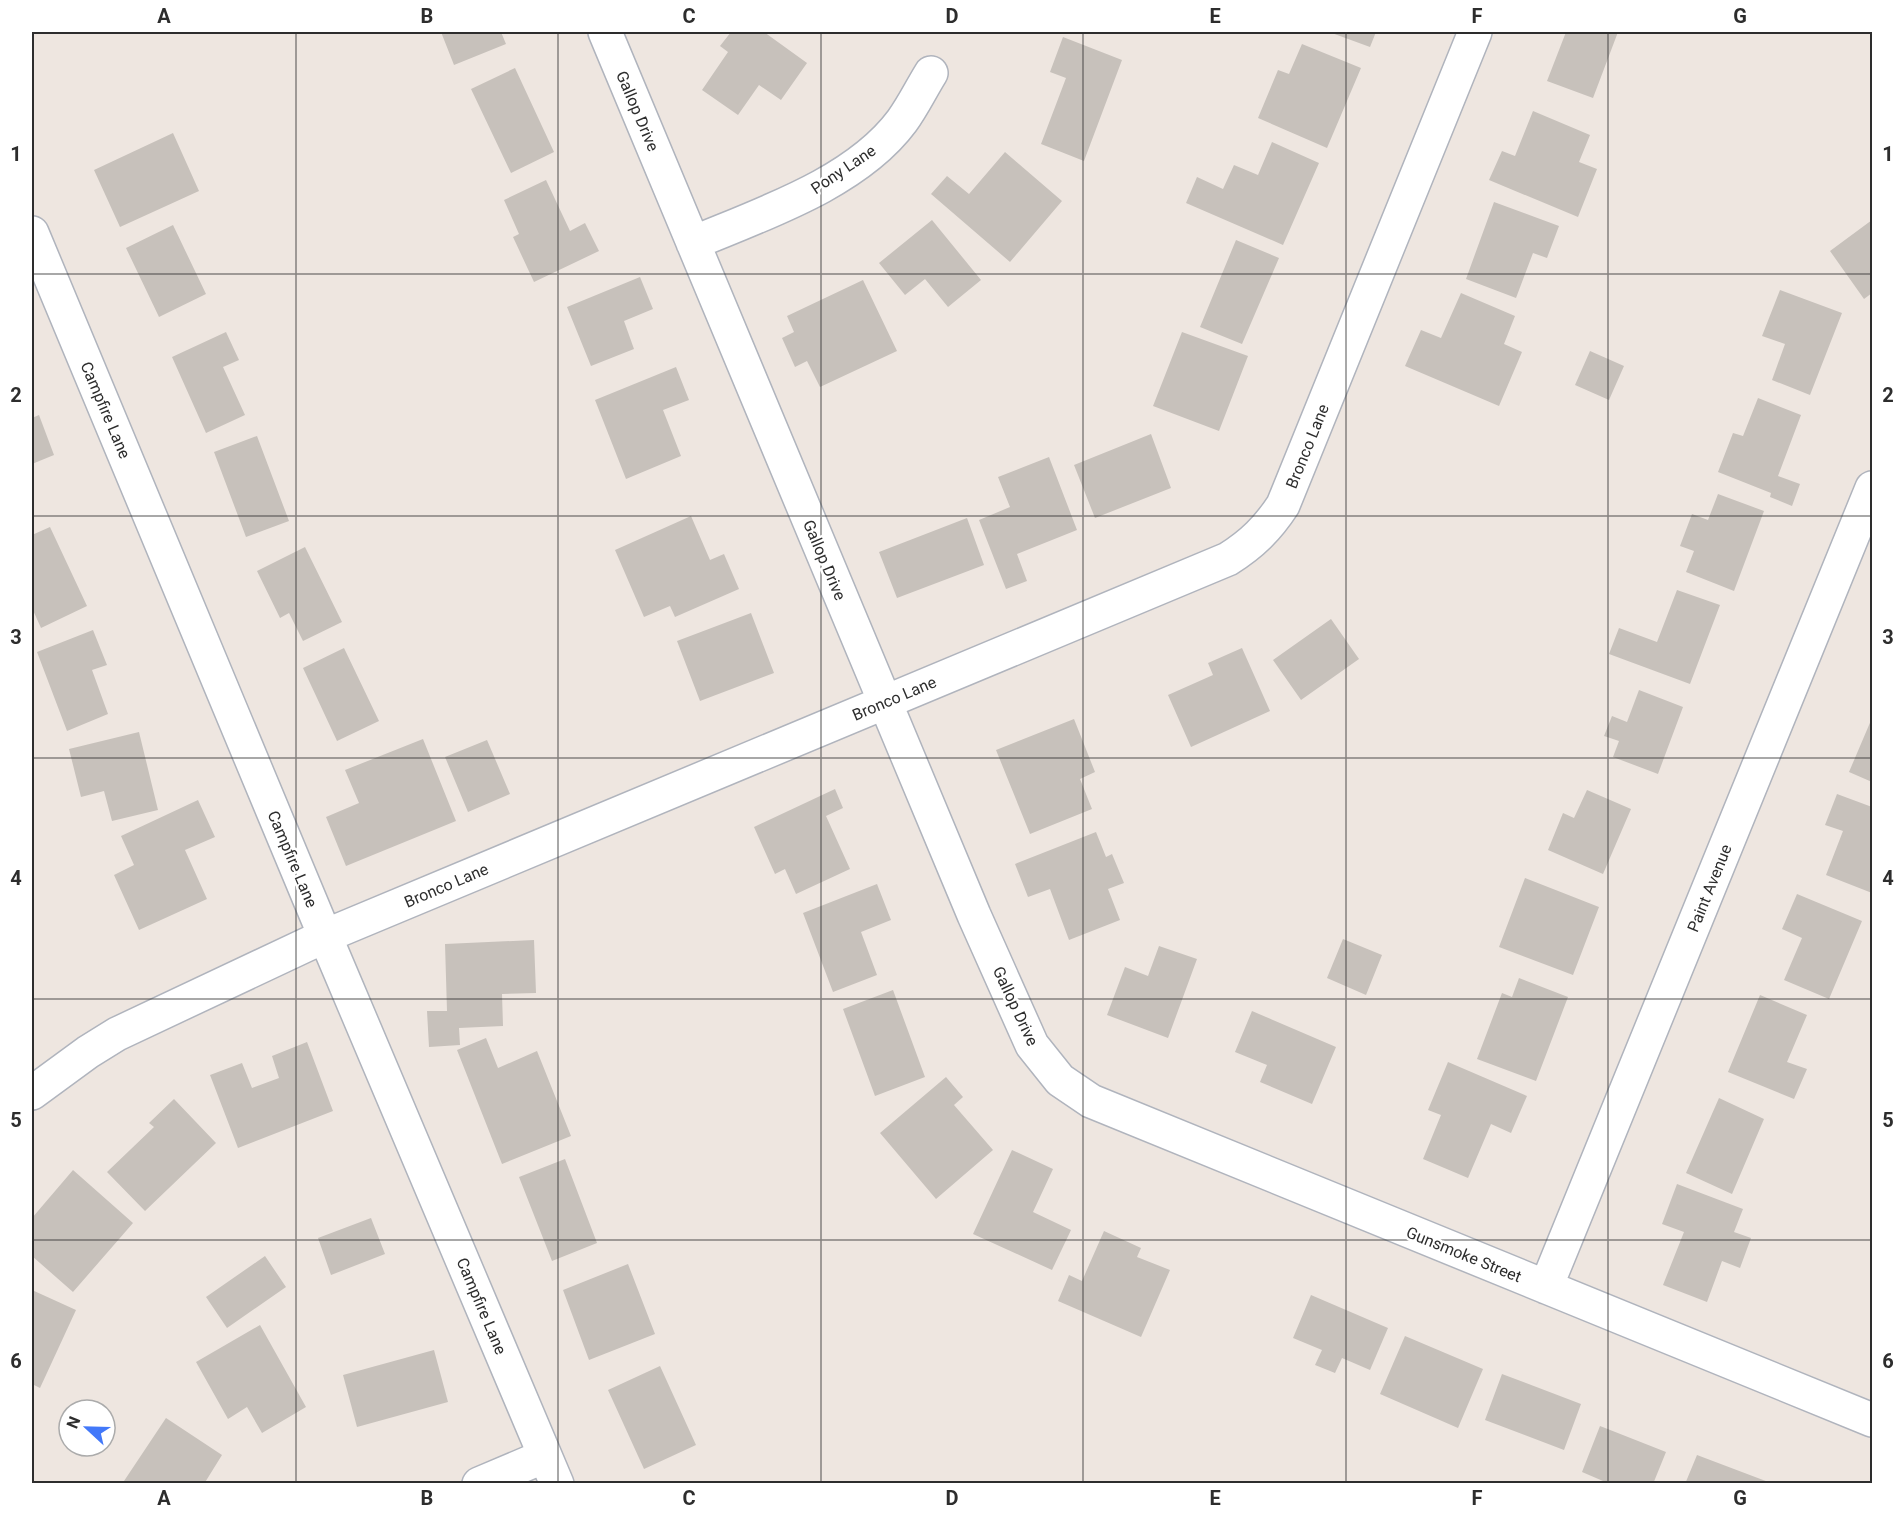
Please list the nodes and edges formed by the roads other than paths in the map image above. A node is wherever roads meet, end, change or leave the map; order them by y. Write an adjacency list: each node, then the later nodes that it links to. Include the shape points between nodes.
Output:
1 (605, 32): 5 (street, Gallop Drive)
2 (1475, 32): 7 (street, Bronco Lane, via 1283,505 1269,526 1228,559)
3 (931, 73): 5 (street, Pony Lane, via 902,122 854,166 800,198)
4 (32, 233): 8 (street, Campfire Lane)
5 (693, 243): 7 (street, Gallop Drive)
6 (1872, 488): 11 (street, Paint Avenue)
7 (884, 702): 8 (street, Bronco Lane); 9 (street, Gallop Drive, via 1032,1045)
8 (325, 936): 10 (street, Bronco Lane, via 117,1034); 13 (street, Campfire Lane)
9 (1060, 1080): 11 (street, Gunsmoke Street, via 1091,1101)
10 (32, 1094)
11 (1546, 1287): 12 (street, Gunsmoke Street)
12 (1872, 1420)
13 (551, 1470): 14 (street)
14 (479, 1484)

